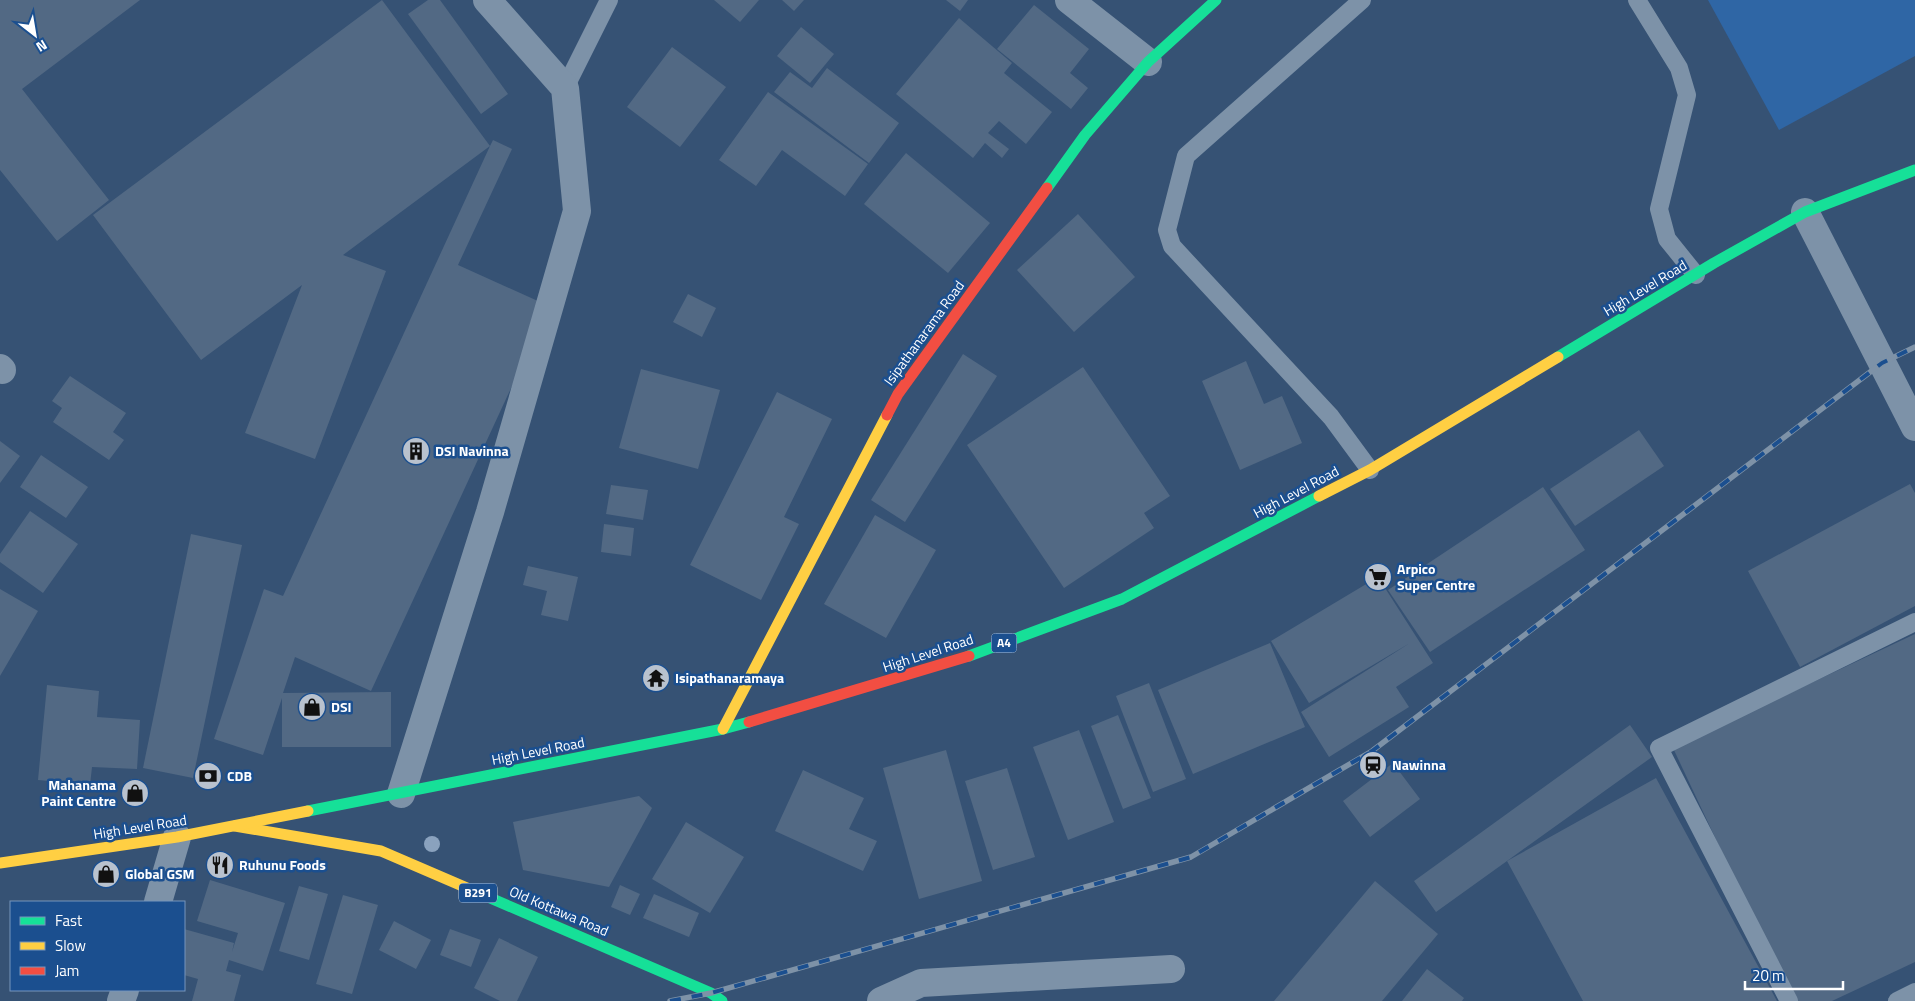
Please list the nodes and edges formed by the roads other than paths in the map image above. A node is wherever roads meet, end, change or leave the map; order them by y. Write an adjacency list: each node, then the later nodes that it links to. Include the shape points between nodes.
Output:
1 (487, 0): 8 (street)
2 (609, 0): 8 (lane)
3 (1068, 0): 7 (street)
4 (1216, 0): 7 (main road, Isipathanarama Road)
5 (1362, 0): 13 (lane, via 1186,156 1167,230 1172,246 1331,417)
6 (1637, 0): 11 (lane, via 1679,68 1687,95 1659,209 1667,239)
7 (1148, 62): 15 (main road, Isipathanarama Road, via 1085,135 898,394)
8 (565, 88): 16 (street, via 577,211 490,512)
9 (1915, 170): 10 (main road, High Level Road / A4)
10 (1805, 212): 11 (main road, High Level Road / A4); 12 (street)
11 (1696, 275): 13 (main road, High Level Road / A4)
12 (1915, 427)
13 (1370, 470): 15 (main road, High Level Road / A4, via 1122,599 961,659)
14 (1915, 622): 25 (lane, via 1659,748)
15 (723, 729): 16 (main road, High Level Road / A4)
16 (401, 794): 17 (main road, High Level Road / A4)
17 (235, 826): 18 (main road, High Level Road / A4); 23 (main road, Old Kottawa Road / B291, via 380,851 702,989)
18 (177, 837): 19 (main road, High Level Road / A4); 20 (street)
19 (0, 863)
20 (158, 901)
21 (1171, 969): 24 (street, via 921,982)
22 (1915, 992): 26 (lane)
23 (717, 1000)
24 (881, 1001)
25 (1789, 1001)
26 (1897, 1001)

